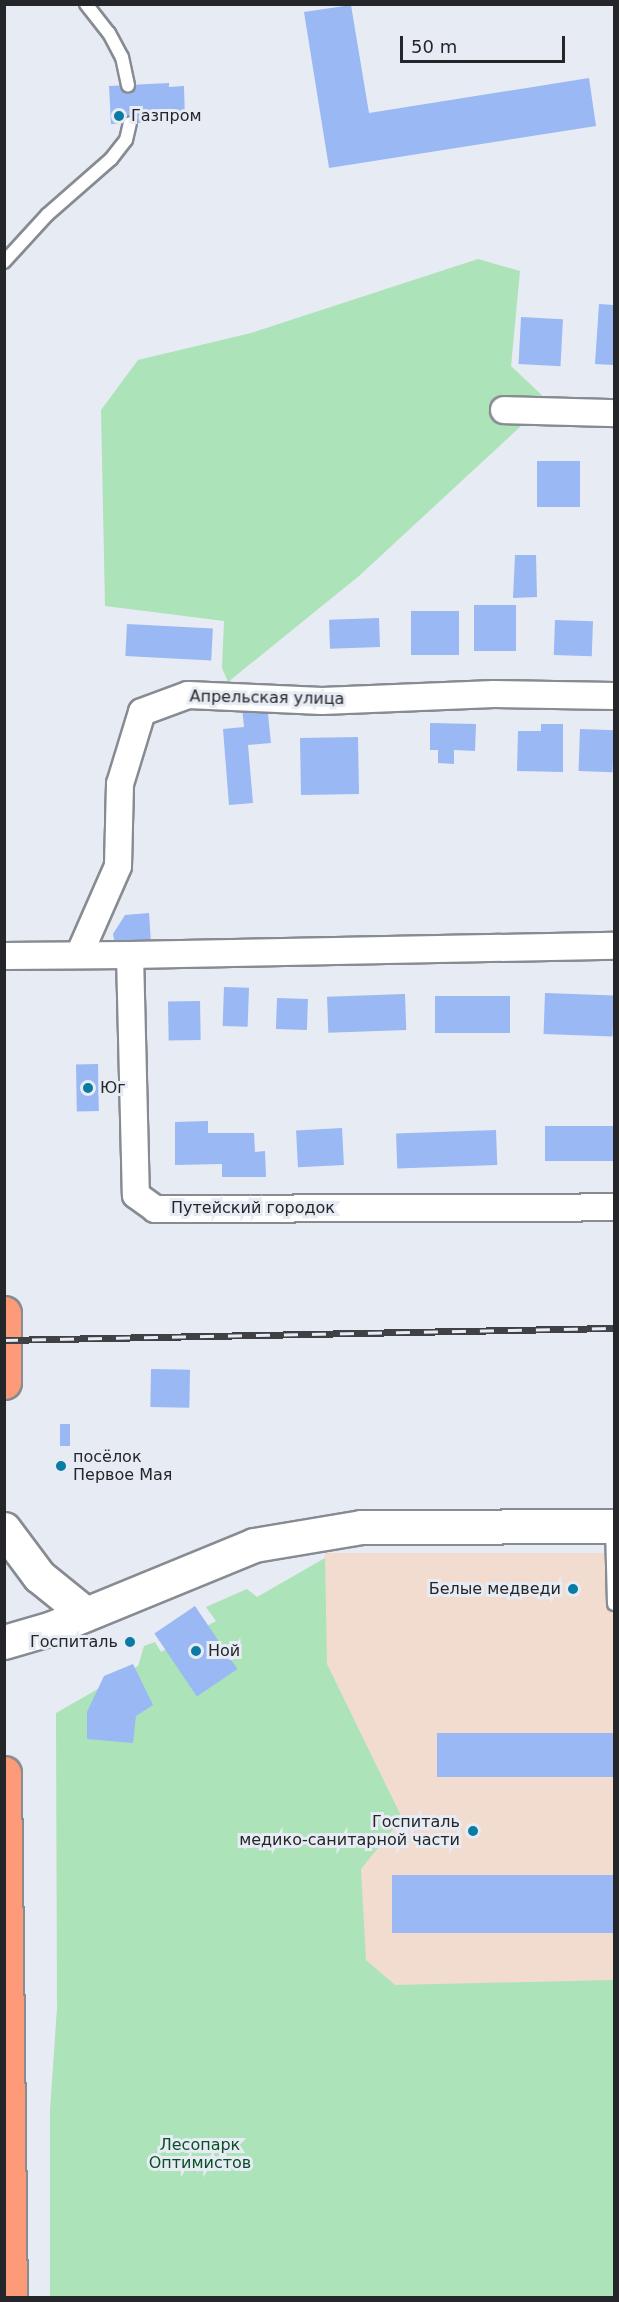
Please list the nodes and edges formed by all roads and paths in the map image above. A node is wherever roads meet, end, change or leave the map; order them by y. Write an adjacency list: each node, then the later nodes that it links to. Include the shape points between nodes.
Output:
1 (86, 4): 2 (lane, via 113,41)
2 (128, 85)
3 (130, 123): 4 (lane, via 126,140 111,159 47,215)
4 (4, 262)
5 (504, 410): 6 (street)
6 (615, 413)
7 (615, 696): 9 (street, Апрельская улица, via 494,694 322,701 188,695 142,712 120,784 118,866 103,908)
8 (615, 946): 10 (street)
9 (78, 955): 10 (street); 11 (street)
10 (130, 955): 12 (street, Путейский городок, via 136,1196 155,1209)
11 (4, 956)
12 (615, 1207)
13 (4, 1313): 14 (highway)
14 (5, 1363): 15 (highway)
15 (4, 1383)
16 (613, 1526): 18 (lane); 19 (street, via 361,1527 254,1545)
17 (4, 1528): 19 (street, via 39,1576)
18 (615, 1604)
19 (86, 1614): 20 (street)
20 (4, 1642)
21 (4, 1773): 22 (highway)
22 (10, 2298)

